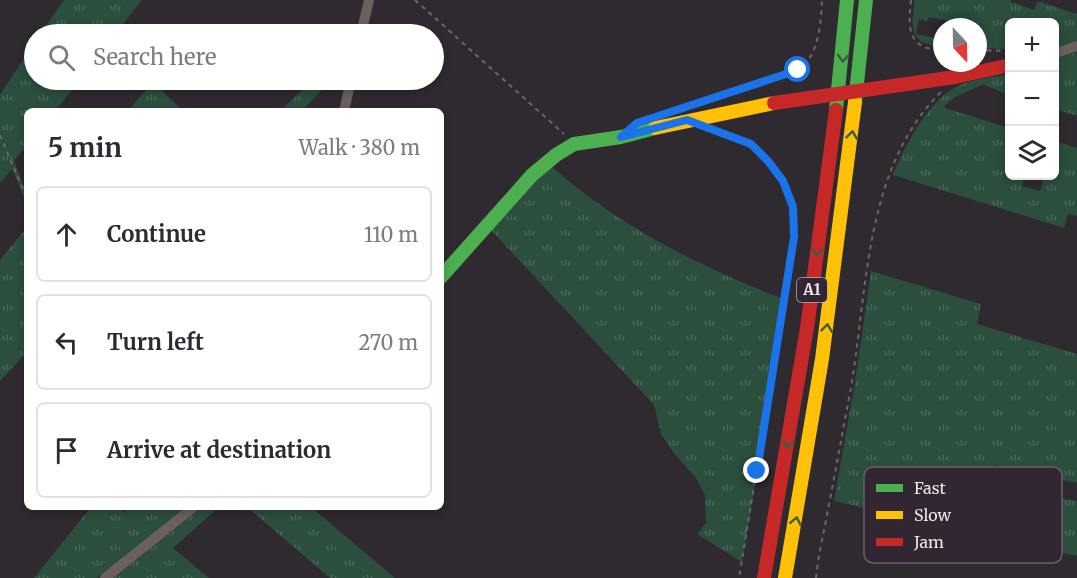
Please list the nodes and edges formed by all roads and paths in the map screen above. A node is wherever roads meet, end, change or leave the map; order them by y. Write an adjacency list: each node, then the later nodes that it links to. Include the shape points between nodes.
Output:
1 (369, 0): 7 (street)
2 (415, 0): 8 (path)
3 (822, 0): 18 (path, via 818,34 805,65)
4 (847, 0): 28 (main road, A1, one-way to 28, via 841,76 807,328)
5 (866, 0): 29 (main road, A1, one-way to 5, via 826,340)
6 (911, 0): 11 (path, via 910,32 915,41)
7 (363, 24)
8 (442, 24)
9 (444, 26): 22 (path)
10 (1077, 46): 14 (street)
11 (933, 48)
12 (987, 50): 13 (path)
13 (1005, 51)
14 (1059, 52)
15 (1005, 66): 16 (main road)
16 (955, 77): 22 (main road, bridge, via 774,103); 30 (path, via 927,107 887,179 875,223 854,371)
17 (349, 90): 19 (street)
18 (688, 106)
19 (345, 108)
20 (707, 128): 27 (path, via 751,144 783,181 793,207 794,237)
21 (0, 135): 23 (path)
22 (574, 144): 24 (main road, via 532,175)
23 (24, 192)
24 (444, 274)
25 (190, 510): 26 (street)
26 (105, 578)
27 (740, 578)
28 (764, 578)
29 (785, 578)
30 (816, 578)

